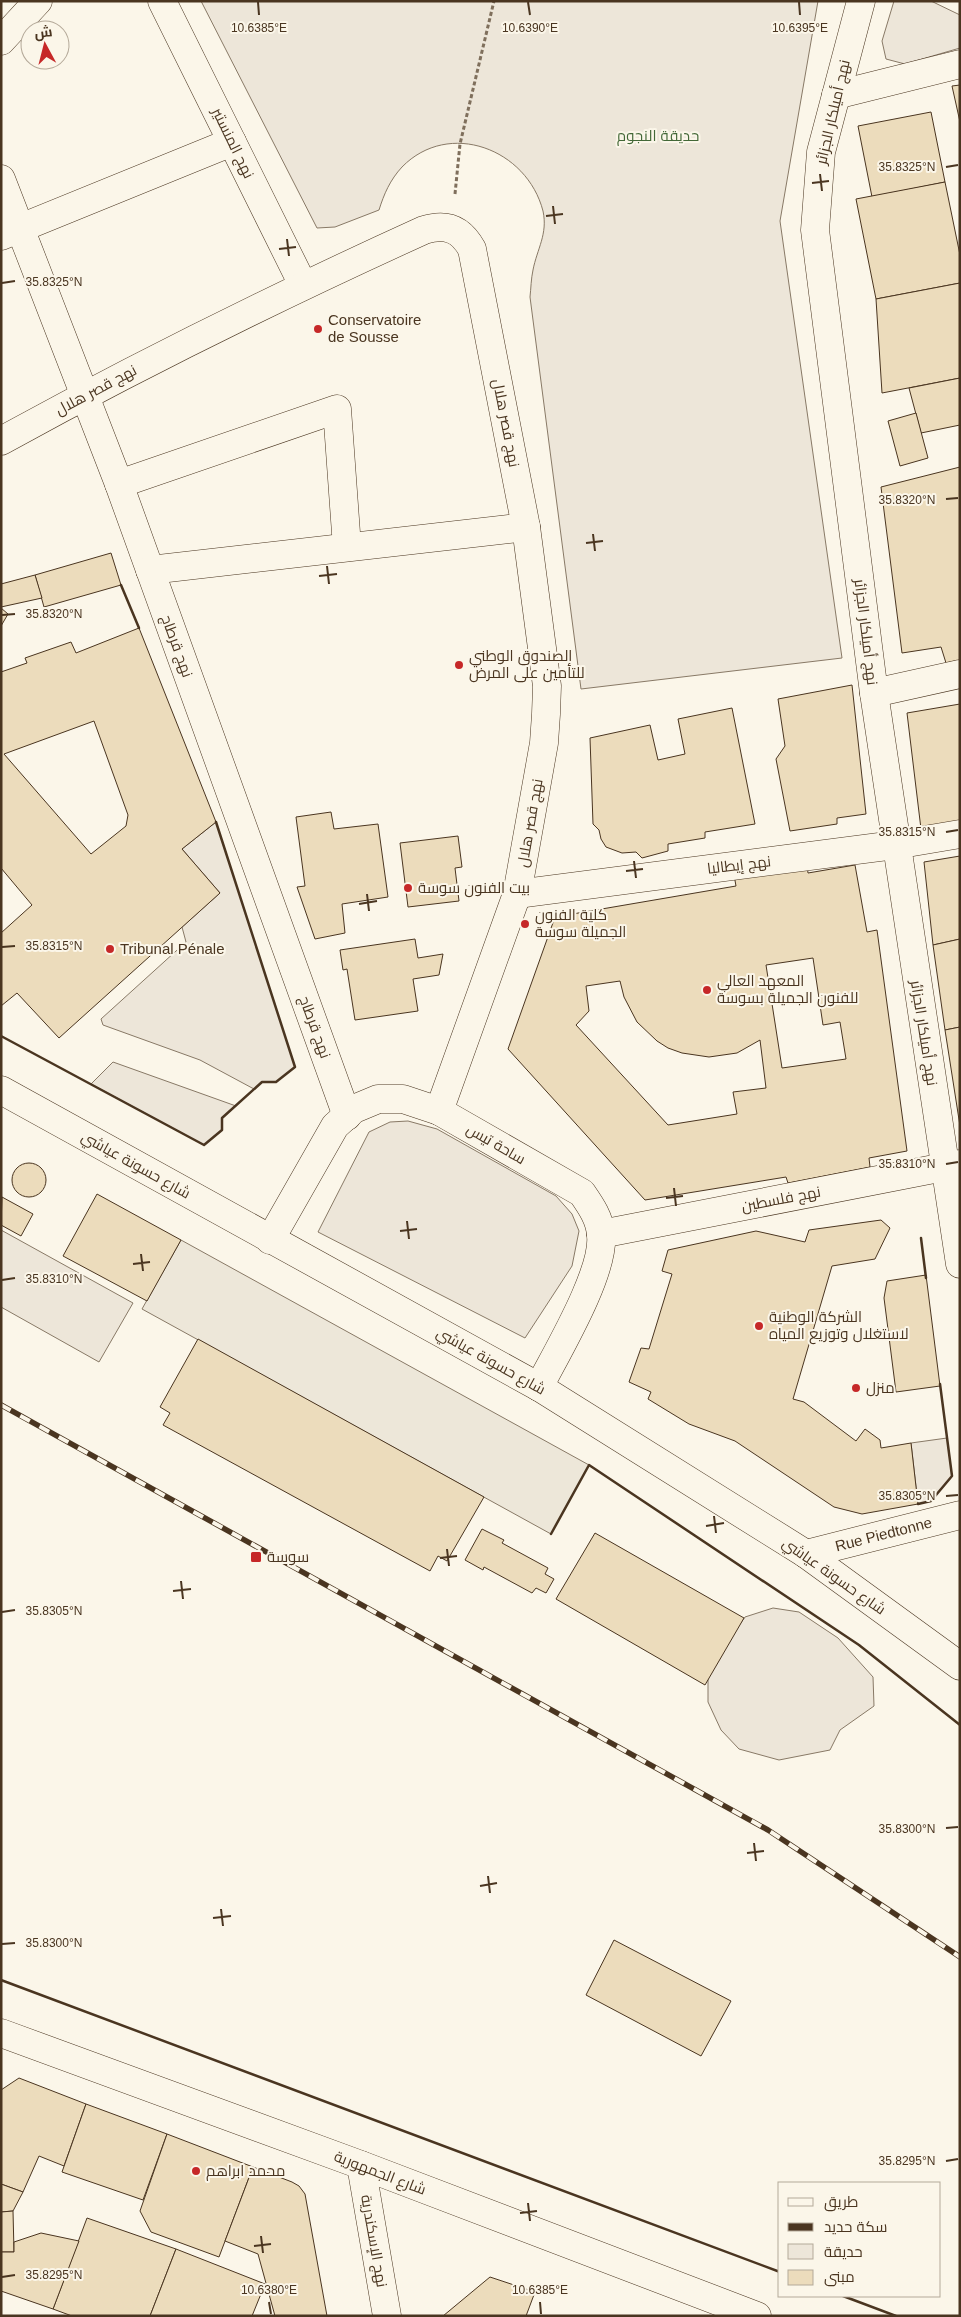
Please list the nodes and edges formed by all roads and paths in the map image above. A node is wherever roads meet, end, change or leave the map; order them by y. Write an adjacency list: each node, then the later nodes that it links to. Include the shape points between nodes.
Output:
1 (38, 1): 5 (street)
2 (162, 1): 8 (street, نهج المنستير)
3 (494, 1): 10 (path, via 460,144)
4 (861, 1): 7 (street, نهج أميلكار الجزائر)
5 (1, 41)
6 (960, 64): 7 (street)
7 (836, 95): 20 (street, نهج أميلكار الجزائر, via 821,152 815,230)
8 (232, 142): 11 (street); 12 (street, نهج المنستير)
9 (1, 179): 11 (street, نهج قرطاج)
10 (452, 229): 12 (street, نهج قصر هلال, via 434,226); 16 (street, نهج قصر هلال, via 466,239 472,249)
11 (11, 232): 13 (street, نهج قرطاج)
12 (302, 285): 13 (street, نهج قصر هلال)
13 (85, 395): 14 (street, نهج قصر هلال); 15 (street, نهج قرطاج)
14 (1, 441)
15 (119, 484): 17 (street, via 337,409); 18 (street, نهج قرطاج)
16 (526, 527): 17 (street); 23 (street, نهج قصر هلال, via 546,686 546,714)
17 (347, 547): 18 (street)
18 (150, 570): 26 (street, نهج قرطاج)
19 (960, 674): 20 (street)
20 (874, 693): 22 (street, نهج أميلكار الجزائر)
21 (960, 834): 22 (street, نهج إيطاليا)
22 (895, 845): 23 (street, نهج إيطاليا); 27 (street, نهج أميلكار الجزائر)
23 (518, 894): 25 (street, نهج قصر هلال)
24 (1, 1090): 29 (street, شارع حسونة عياشي)
25 (439, 1111): 26 (street, ساحة تيس, via 404,1099 378,1099 354,1109); 28 (street, ساحة تيس, via 582,1193 595,1212)
26 (347, 1116): 29 (street, ساحة تيس, via 335,1126)
27 (952, 1165): 28 (street, نهج فلسطين); 30 (street, نهج أميلكار الجزائر)
28 (601, 1234): 31 (street, ساحة تيس, via 601,1257 593,1278)
29 (270, 1240): 31 (street, شارع حسونة عياشي)
30 (960, 1264)
31 (539, 1387): 33 (street, شارع حسونة عياشي)
32 (960, 1515): 33 (street, Rue Piedtonne)
33 (806, 1554): 34 (street, شارع حسونة عياشي)
34 (960, 1666)
35 (1, 2033): 36 (street, شارع الجمهورية)
36 (361, 2165): 37 (street, نهج الإسكندرية); 38 (street, شارع الجمهورية)
37 (387, 2316)
38 (757, 2316)

